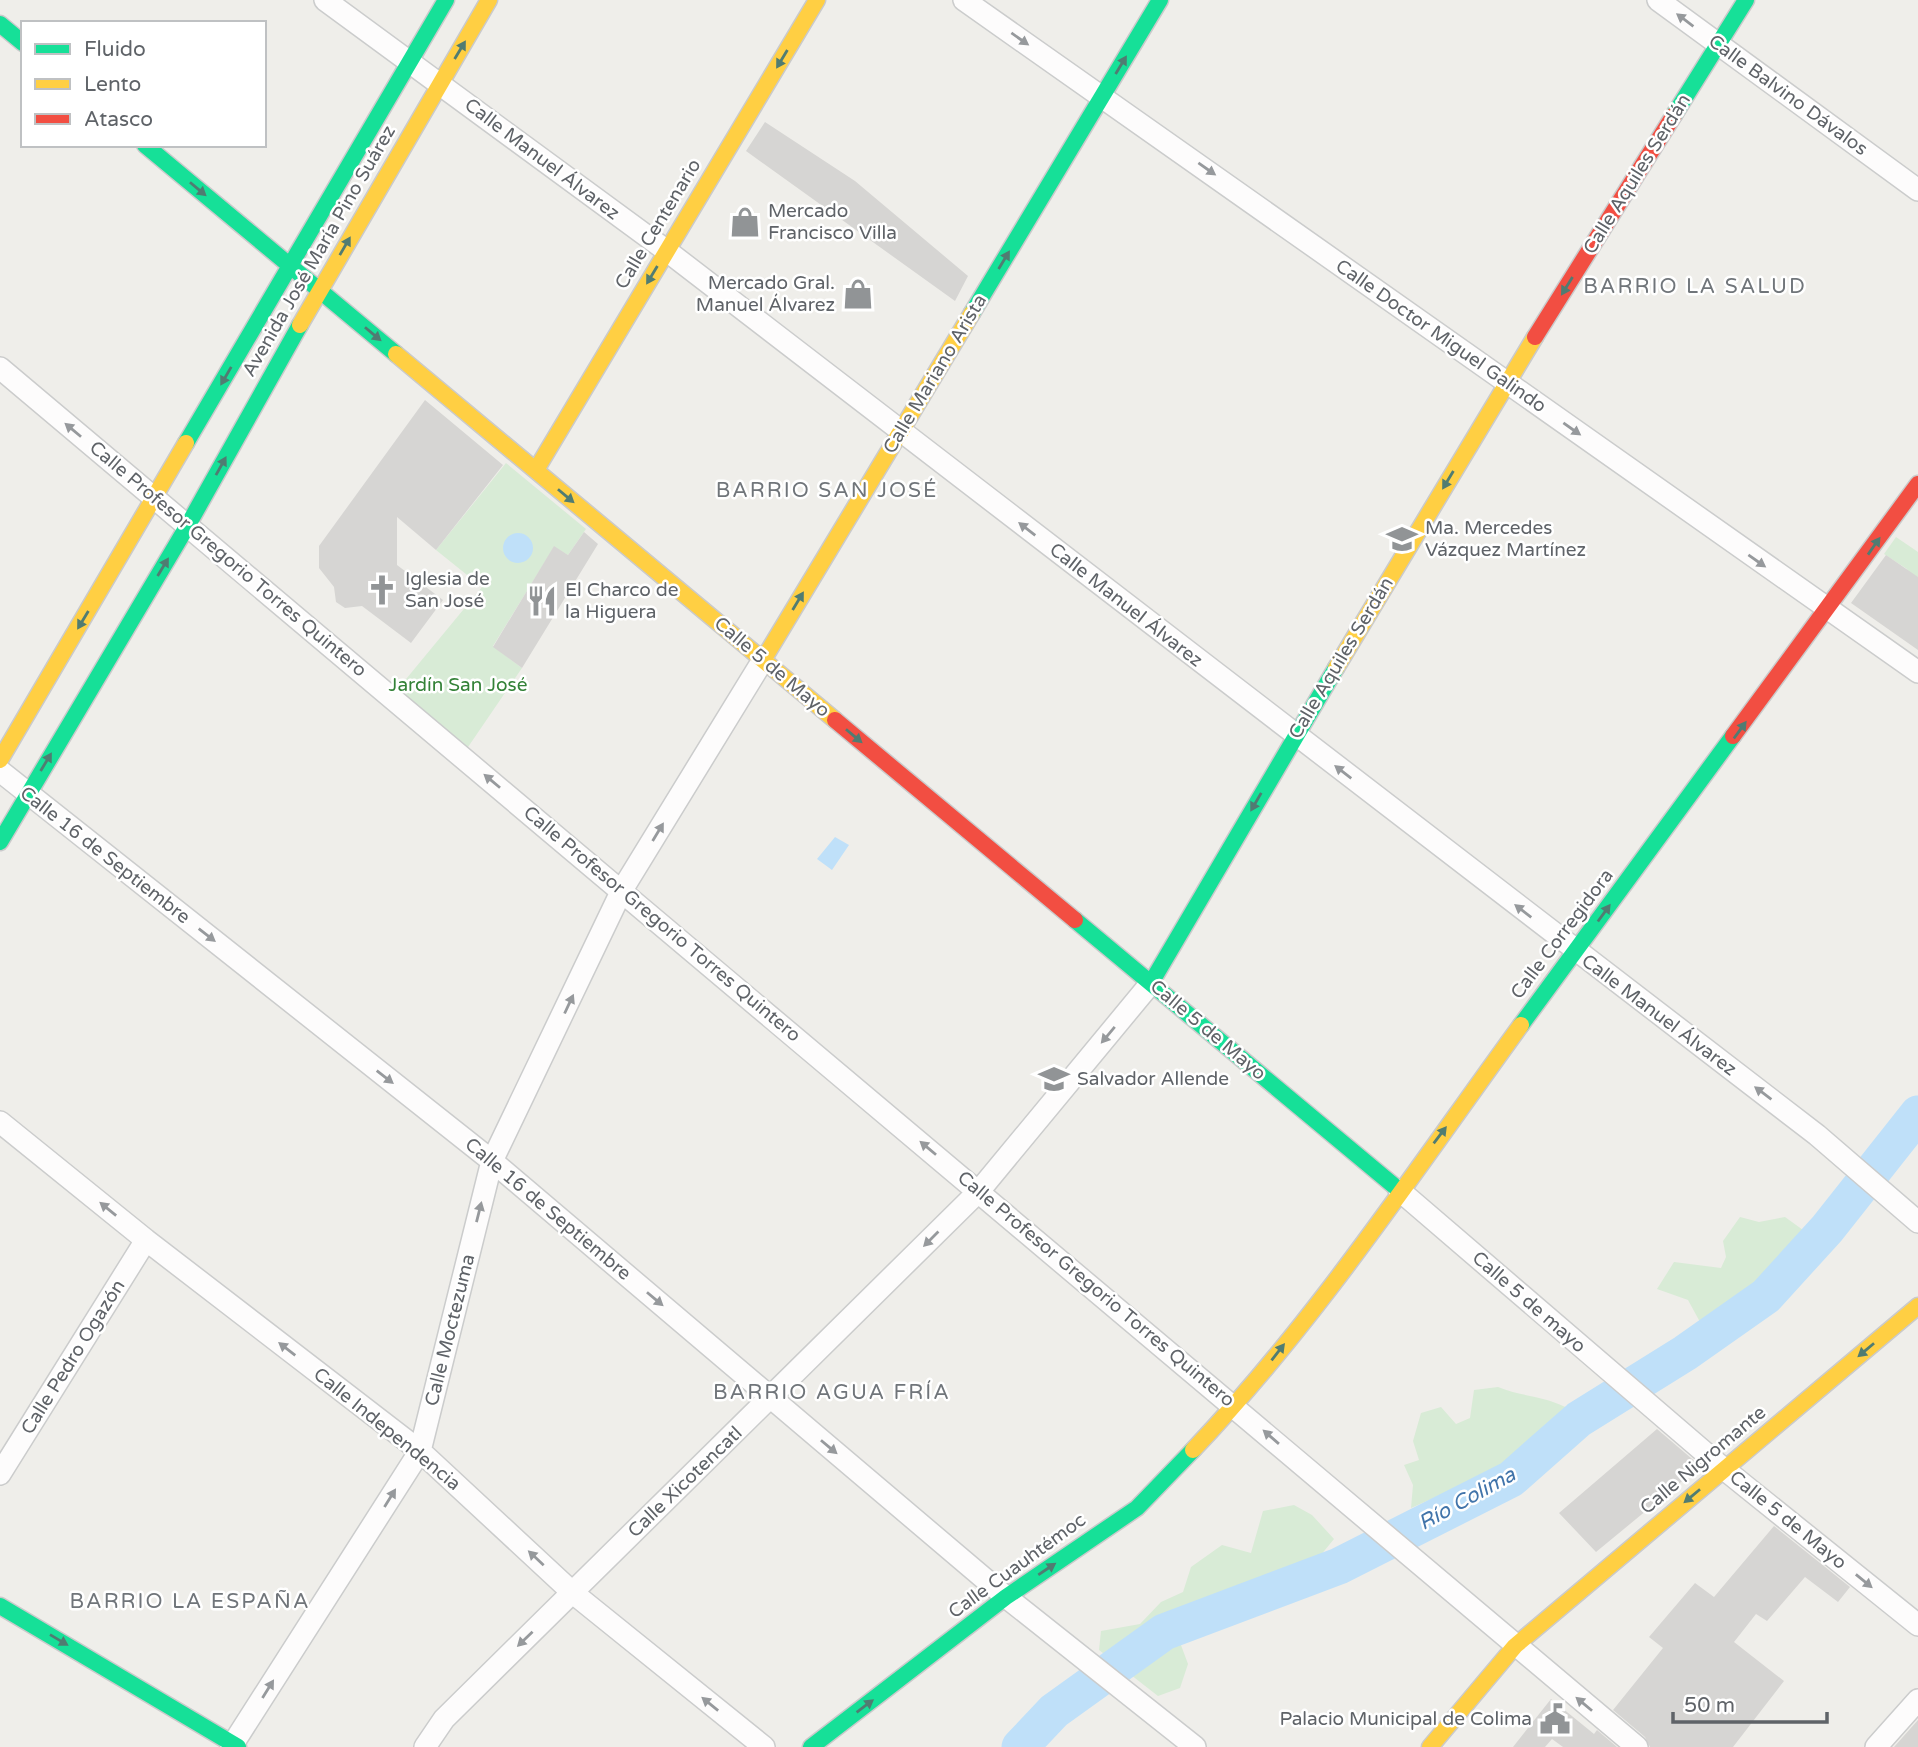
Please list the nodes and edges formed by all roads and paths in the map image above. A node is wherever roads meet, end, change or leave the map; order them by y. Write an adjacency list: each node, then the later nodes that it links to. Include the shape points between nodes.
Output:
1 (325, 0): 12 (street, Calle Manuel Álvarez)
2 (446, 0): 12 (street, Avenida José María Pino Suárez)
3 (489, 0): 13 (street, Avenida José María Pino Suárez, one-way to 3)
4 (817, 0): 17 (street, Calle Centenario, one-way to 17)
5 (964, 0): 14 (street, Calle Doctor Miguel Galindo, one-way to 14)
6 (1160, 0): 14 (street, Calle Mariano Arista, one-way to 6)
7 (1658, 0): 11 (street, Calle Balvino Dávalos, one-way to 7)
8 (1746, 0): 11 (street, Calle Aquiles Serdán)
9 (0, 24): 10 (street)
10 (21, 41)
11 (1717, 44): 16 (street, Calle Balvino Dávalos); 21 (street, Calle Aquiles Serdán, one-way to 21)
12 (411, 62): 13 (street, Calle Manuel Álvarez); 18 (street, Avenida José María Pino Suárez)
13 (440, 83): 17 (street, Calle Manuel Álvarez); 19 (street, Avenida José María Pino Suárez, one-way to 13)
14 (1103, 95): 21 (street, Calle Doctor Miguel Galindo, one-way to 21); 22 (street, Calle Mariano Arista, one-way to 14)
15 (147, 147): 18 (street, Calle 5 de Mayo, one-way to 18)
16 (1918, 190)
17 (667, 251): 22 (street, Calle Manuel Álvarez); 23 (street, Calle Centenario, one-way to 23)
18 (290, 265): 19 (street, Calle 5 de Mayo); 25 (street, Avenida José María Pino Suárez, one-way to 25)
19 (319, 290): 23 (street, Calle 5 de Mayo, one-way to 23); 26 (street, Avenida José María Pino Suárez, one-way to 19)
20 (0, 368): 25 (street, Calle Profesor Gregorio Torres Quintero, one-way to 20)
21 (1507, 383): 27 (street, Calle Doctor Miguel Galindo, one-way to 27); 30 (street, Calle Aquiles Serdán, one-way to 30)
22 (900, 432): 28 (street, Calle Mariano Arista, one-way to 22); 30 (street, Calle Manuel Álvarez, one-way to 22)
23 (536, 470): 28 (street, Calle 5 de Mayo, one-way to 28)
24 (1918, 484): 27 (street, Calle Corregidora, one-way to 24)
25 (155, 498): 26 (street, Calle Profesor Gregorio Torres Quintero); 31 (street, Avenida José María Pino Suárez, one-way to 31)
26 (188, 525): 33 (street, Avenida José María Pino Suárez, one-way to 26); 35 (street, Calle Profesor Gregorio Torres Quintero, one-way to 26)
27 (1828, 611): 29 (street, Calle Doctor Miguel Galindo); 36 (street, Calle Corregidora, one-way to 27)
28 (763, 660): 35 (street, Calle Mariano Arista, one-way to 28); 37 (street, Calle 5 de Mayo, one-way to 37)
29 (1918, 671)
30 (1295, 735): 36 (street, Calle Manuel Álvarez, one-way to 30); 37 (street, Calle Aquiles Serdán, one-way to 37)
31 (0, 760)
32 (0, 771): 33 (street, Calle 16 de Septiembre)
33 (27, 793): 34 (street, Avenida José María Pino Suárez); 39 (street, Calle 16 de Septiembre, one-way to 39)
34 (0, 842)
35 (622, 890): 39 (street, Calle Moctezuma, one-way to 35); 41 (street, Calle Profesor Gregorio Torres Quintero, one-way to 35)
36 (1576, 952): 40 (street, Calle Corregidora, one-way to 36); 42 (street, Calle Manuel Álvarez, one-way to 36, via 1817,1135)
37 (1151, 983): 40 (street, Calle 5 de Mayo); 41 (street, Calle Aquiles Serdán, one-way to 41)
38 (0, 1122): 43 (street, Calle Independencia, one-way to 38)
39 (492, 1161): 45 (street, Calle 16 de Septiembre, one-way to 45); 48 (street, Calle Moctezuma, one-way to 39)
40 (1399, 1190): 46 (street, Calle Corregidora, one-way to 40); 47 (street, Calle 5 de mayo)
41 (979, 1191): 45 (street, Calle Xicotencatl, one-way to 45); 46 (street, Calle Profesor Gregorio Torres Quintero)
42 (1918, 1222)
43 (146, 1240): 48 (street, Calle Independencia, one-way to 43); 50 (street, Calle Pedro Ogazón)
44 (1918, 1306): 49 (street, Calle Nigromante, one-way to 49)
45 (772, 1398): 51 (street, Calle Xicotencatl); 52 (street, Calle 16 de Septiembre, one-way to 52)
46 (1235, 1406): 52 (street, Calle Cuauhtémoc, one-way to 46, via 1137,1508); 55 (street, Calle Profesor Gregorio Torres Quintero, one-way to 46)
47 (1660, 1413): 49 (street, Calle 5 de Mayo)
48 (420, 1451): 51 (street, Calle Independencia, one-way to 48); 57 (street, Calle Moctezuma, one-way to 48)
49 (1724, 1469): 54 (street, Calle 5 de Mayo, one-way to 54); 55 (street, Calle Nigromante, one-way to 55)
50 (0, 1474)
51 (573, 1592): 58 (street, Calle Xicotencatl, one-way to 58, via 444,1719); 59 (street, Calle Independencia, one-way to 51)
52 (1006, 1597): 60 (street, Calle Cuauhtémoc, one-way to 52); 61 (street, Calle 16 de Septiembre)
53 (0, 1605): 57 (street, one-way to 57)
54 (1918, 1625)
55 (1515, 1646): 62 (street, Calle Nigromante); 63 (street, Calle Profesor Gregorio Torres Quintero, one-way to 55)
56 (1918, 1700): 64 (street)
57 (234, 1746)
58 (425, 1747)
59 (764, 1747)
60 (811, 1747)
61 (1195, 1747)
62 (1430, 1747)
63 (1637, 1747)
64 (1876, 1747)

